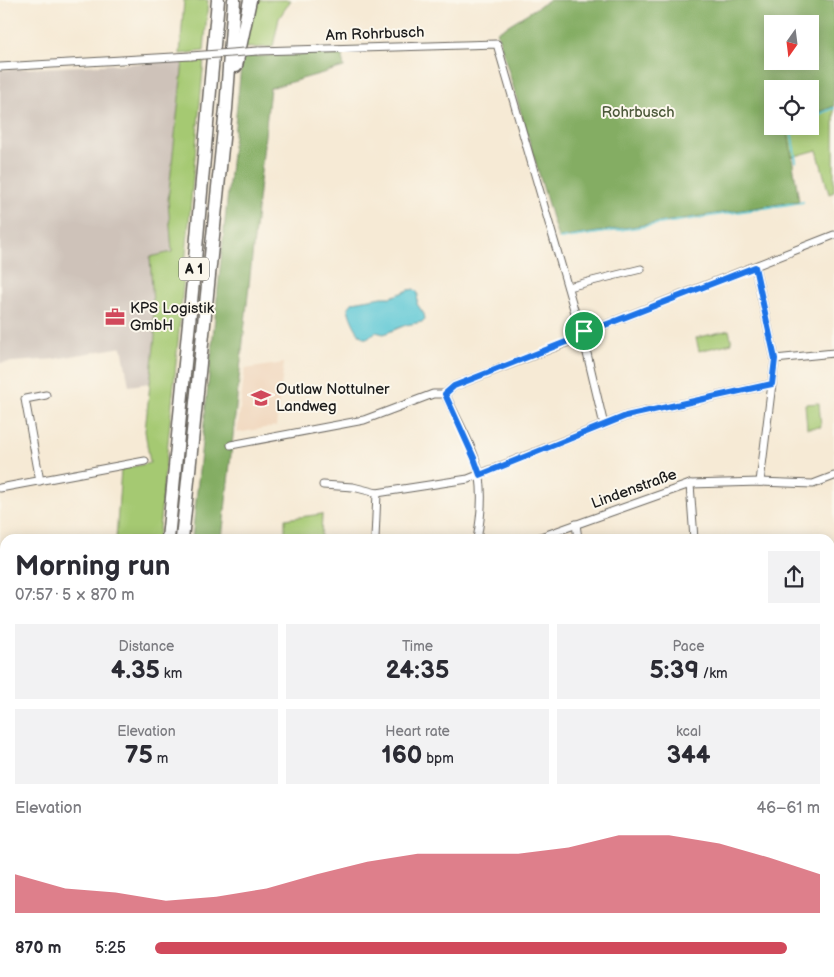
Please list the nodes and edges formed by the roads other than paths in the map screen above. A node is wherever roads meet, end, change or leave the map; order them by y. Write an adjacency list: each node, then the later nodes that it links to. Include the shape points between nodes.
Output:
1 (218, 0): 28 (highway, A 1)
2 (234, 0): 5 (highway, A 1)
3 (250, 0): 5 (highway)
4 (0, 67): 9 (street, Am Rohrbusch, bridge, via 258,51 497,44)
5 (226, 109): 29 (highway, A 1)
6 (834, 235): 7 (street)
7 (755, 267): 10 (street); 12 (street)
8 (641, 269): 9 (street)
9 (568, 288): 10 (street, Am Rohrbusch, via 578,323)
10 (584, 331): 14 (street, via 571,340 454,386); 16 (street, Am Rohrbusch)
11 (834, 353): 12 (street)
12 (775, 359): 13 (street)
13 (772, 384): 16 (street, via 626,416); 22 (street)
14 (445, 394): 17 (street, via 433,394 364,420); 19 (street)
15 (46, 395): 21 (street, via 25,400)
16 (604, 424): 19 (street)
17 (231, 445)
18 (145, 461): 21 (street)
19 (480, 475): 26 (street); 31 (street, via 482,502)
20 (834, 476): 22 (street, Lindenstraße, via 813,484)
21 (40, 480): 25 (street)
22 (760, 482): 23 (street, Lindenstraße)
23 (690, 484): 27 (street, Lindenstraße); 34 (street)
24 (323, 485): 26 (street)
25 (0, 488)
26 (377, 493): 30 (street)
27 (576, 524): 32 (street, Lindenstraße); 33 (street)
28 (168, 534)
29 (183, 534)
30 (375, 534)
31 (478, 534)
32 (549, 534)
33 (577, 534)
34 (694, 534)

